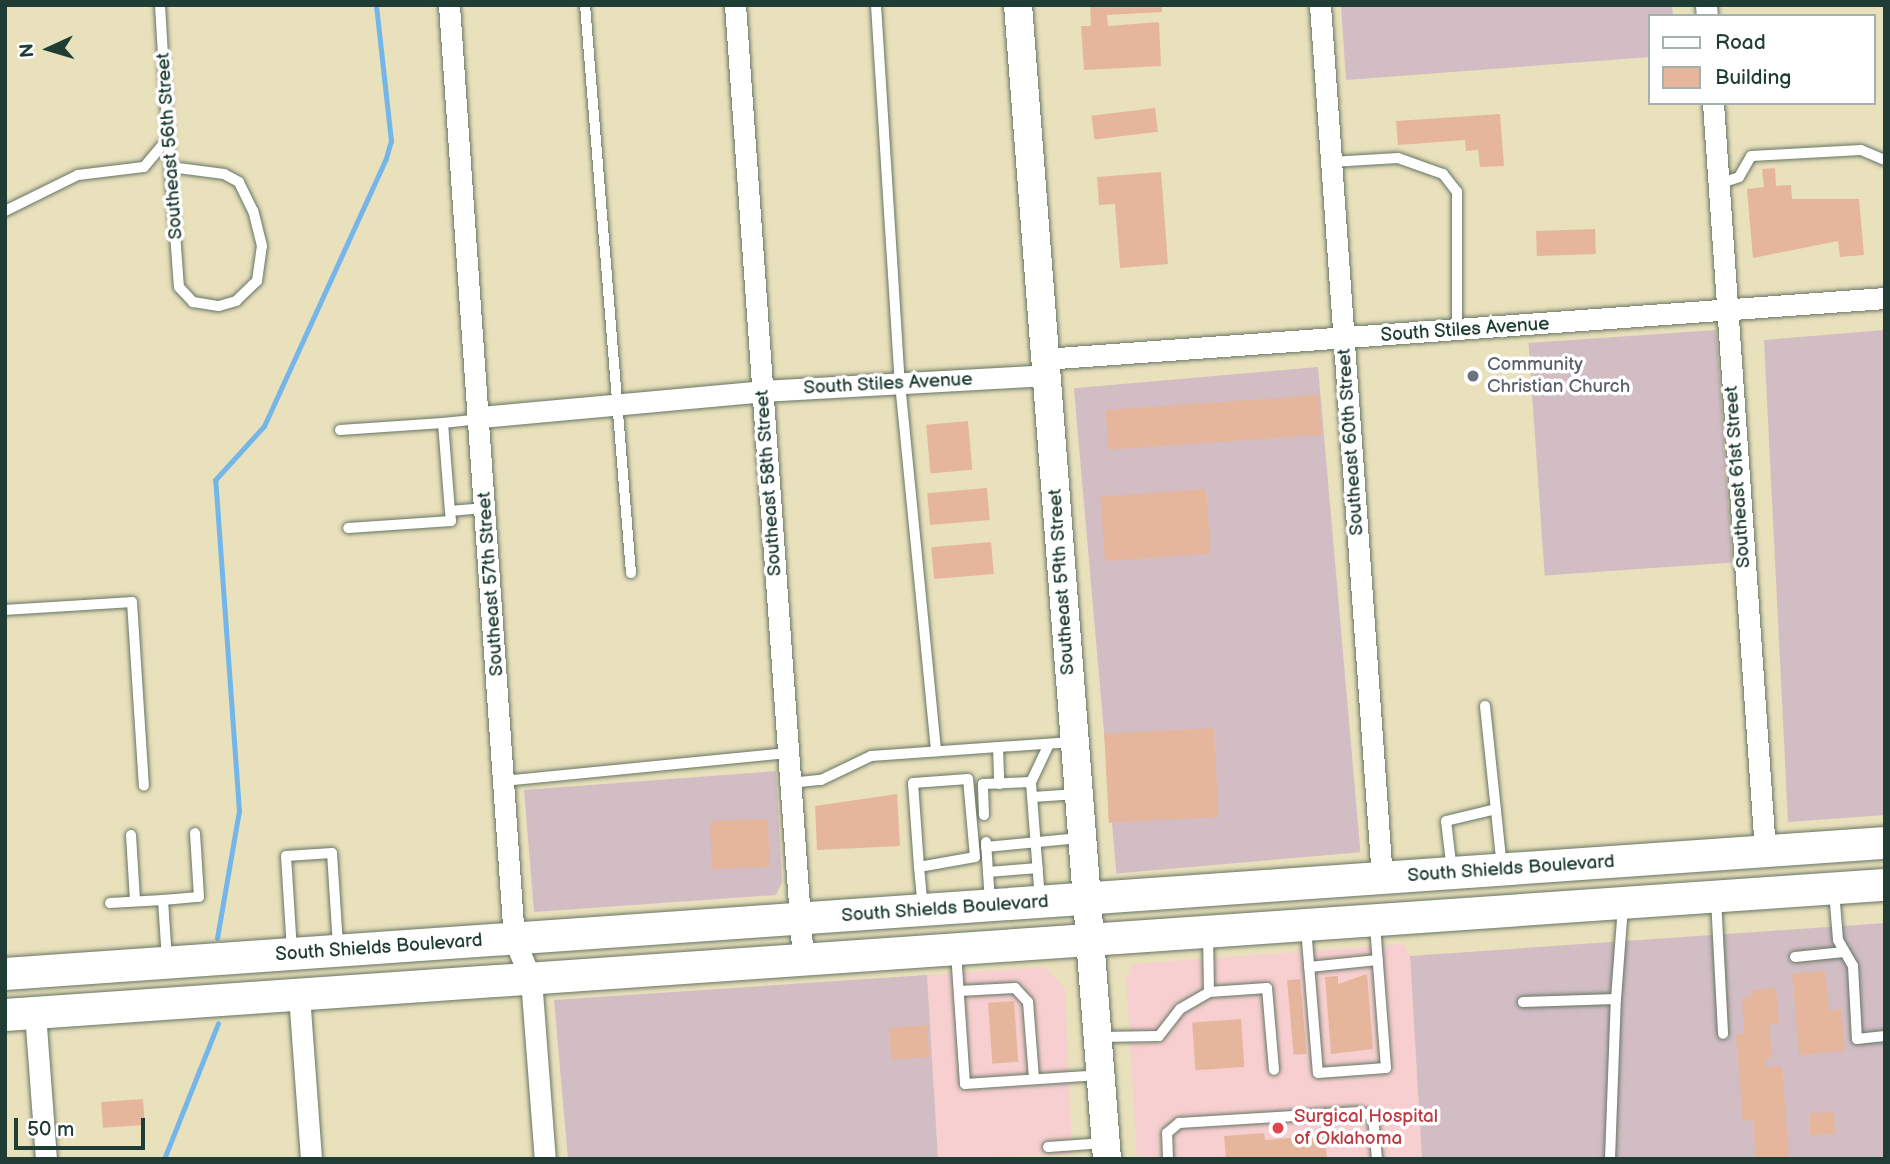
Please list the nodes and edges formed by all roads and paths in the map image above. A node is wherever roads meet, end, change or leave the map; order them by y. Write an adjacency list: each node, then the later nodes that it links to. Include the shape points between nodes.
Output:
1 (160, 5): 9 (lane, Southeast 56th Street)
2 (450, 5): 23 (street, Southeast 57th Street)
3 (586, 5): 22 (lane)
4 (735, 5): 21 (street, Southeast 58th Street)
5 (876, 5): 20 (lane)
6 (1018, 5): 19 (main road, Southeast 59th Street)
7 (1320, 5): 11 (street, Southeast 60th Street)
8 (1713, 105): 13 (street, Southeast 61st Street)
9 (168, 138): 12 (lane, Southeast 56th Street); 14 (lane, via 144,167 78,175)
10 (1885, 160): 13 (lane, via 1861,150 1751,156 1739,177)
11 (1331, 162): 17 (lane, via 1398,158 1443,174 1457,192); 18 (street, Southeast 60th Street)
12 (170, 167): 12 (lane, Southeast 56th Street, via 179,287 193,302 219,306 236,301 257,281 262,246 239,182 194,166)
13 (1718, 184): 16 (street, Southeast 61st Street)
14 (5, 211)
15 (1885, 298): 16 (street, South Stiles Avenue)
16 (1727, 310): 17 (street, South Stiles Avenue); 50 (street, Southeast 61st Street)
17 (1457, 330): 18 (street, South Stiles Avenue)
18 (1343, 339): 19 (street, South Stiles Avenue); 57 (street, Southeast 60th Street)
19 (1045, 367): 20 (street, South Stiles Avenue); 32 (main road, Southeast 59th Street)
20 (900, 383): 21 (street, South Stiles Avenue); 34 (lane)
21 (763, 391): 22 (street, South Stiles Avenue); 35 (street, Southeast 58th Street)
22 (617, 404): 23 (street, South Stiles Avenue); 29 (lane)
23 (480, 418): 24 (lane); 26 (street, Southeast 57th Street)
24 (443, 423): 25 (lane); 27 (lane)
25 (340, 430)
26 (486, 508): 27 (lane); 36 (street, Southeast 57th Street)
27 (450, 511): 28 (lane, via 451,521)
28 (348, 528)
29 (631, 573)
30 (5, 610): 40 (lane, via 132,602)
31 (1485, 706): 43 (lane)
32 (1061, 743): 33 (lane); 37 (lane); 41 (main road, Southeast 59th Street)
33 (998, 747): 34 (lane); 39 (lane)
34 (936, 751): 38 (lane, via 871,756 821,780)
35 (788, 753): 36 (lane); 38 (street, Southeast 58th Street)
36 (503, 781): 73 (street, Southeast 57th Street)
37 (1031, 782): 39 (lane); 42 (lane)
38 (790, 783): 69 (street, Southeast 58th Street)
39 (999, 784): 44 (lane, via 983,784)
40 (144, 786)
41 (1077, 794): 42 (lane); 47 (main road, Southeast 59th Street)
42 (1033, 797): 48 (lane)
43 (1496, 809): 54 (lane); 56 (lane, via 1446,821)
44 (984, 815)
45 (195, 833): 61 (lane, via 199,897)
46 (131, 835): 63 (lane)
47 (1080, 838): 48 (lane); 62 (main road, Southeast 59th Street)
48 (1037, 843): 53 (lane); 55 (lane, via 986,844)
49 (1885, 843): 50 (main road, South Shields Boulevard)
50 (1765, 851): 51 (main road, South Shields Boulevard)
51 (1620, 861): 54 (main road, South Shields Boulevard); 66 (main road)
52 (919, 867): 52 (lane, via 913,783 968,779 975,858); 68 (lane)
53 (1038, 868): 55 (lane); 64 (lane)
54 (1502, 869): 56 (main road, South Shields Boulevard)
55 (988, 872): 67 (lane)
56 (1452, 873): 57 (main road, South Shields Boulevard)
57 (1382, 878): 62 (main road, South Shields Boulevard)
58 (1834, 888): 59 (main road); 60 (main road); 77 (lane)
59 (1884, 889)
60 (1716, 897): 66 (main road); 92 (lane)
61 (163, 900): 63 (lane); 82 (lane)
62 (1084, 900): 64 (main road, South Shields Boulevard); 74 (main road, Southeast 59th Street)
63 (135, 901): 65 (lane)
64 (1041, 902): 67 (main road, South Shields Boulevard)
65 (110, 903)
66 (1623, 903): 70 (main road); 89 (lane)
67 (990, 906): 68 (main road, South Shields Boulevard)
68 (923, 911): 69 (main road, South Shields Boulevard)
69 (799, 919): 73 (main road, South Shields Boulevard); 81 (street, Southeast 58th Street)
70 (1374, 921): 71 (main road); 80 (lane)
71 (1306, 926): 72 (main road); 83 (lane)
72 (1208, 932): 74 (main road); 87 (lane)
73 (514, 939): 76 (main road, South Shields Boulevard); 85 (street, Southeast 57th Street)
74 (1089, 941): 75 (main road); 94 (main road, Southeast 59th Street)
75 (956, 950): 81 (main road); 86 (lane)
76 (338, 951): 78 (main road, South Shields Boulevard); 78 (lane, via 332,853 286,856)
77 (1844, 952): 79 (lane); 93 (lane, via 1853,967 1857,1039)
78 (292, 954): 82 (main road, South Shields Boulevard)
79 (1795, 957)
80 (1378, 960): 83 (lane); 83 (lane, via 1386,1068 1318,1073)
81 (803, 961): 85 (main road)
82 (167, 962): 84 (main road, South Shields Boulevard)
83 (1309, 967)
84 (5, 974)
85 (531, 979): 88 (main road); 102 (street, Southeast 57th Street)
86 (959, 991): 97 (lane, via 1015,988 1028,1002); 97 (lane, via 965,1084)
87 (1209, 992): 94 (lane, via 1180,1009 1159,1036); 95 (lane, via 1267,988)
88 (299, 995): 91 (main road); 101 (street)
89 (1616, 999): 90 (lane); 105 (lane)
90 (1523, 1002)
91 (20, 1014): 100 (street)
92 (1723, 1034)
93 (1885, 1036)
94 (1096, 1037): 96 (main road, Southeast 59th Street)
95 (1274, 1070)
96 (1099, 1075): 97 (lane); 99 (main road, Southeast 59th Street)
97 (1034, 1079)
98 (1048, 1147): 99 (lane)
99 (1106, 1151)
100 (46, 1159)
101 (311, 1159)
102 (545, 1159)
103 (1168, 1159): 104 (lane, via 1167,1133 1179,1123 1359,1112 1373,1116)
104 (1377, 1159)
105 (1611, 1159)

